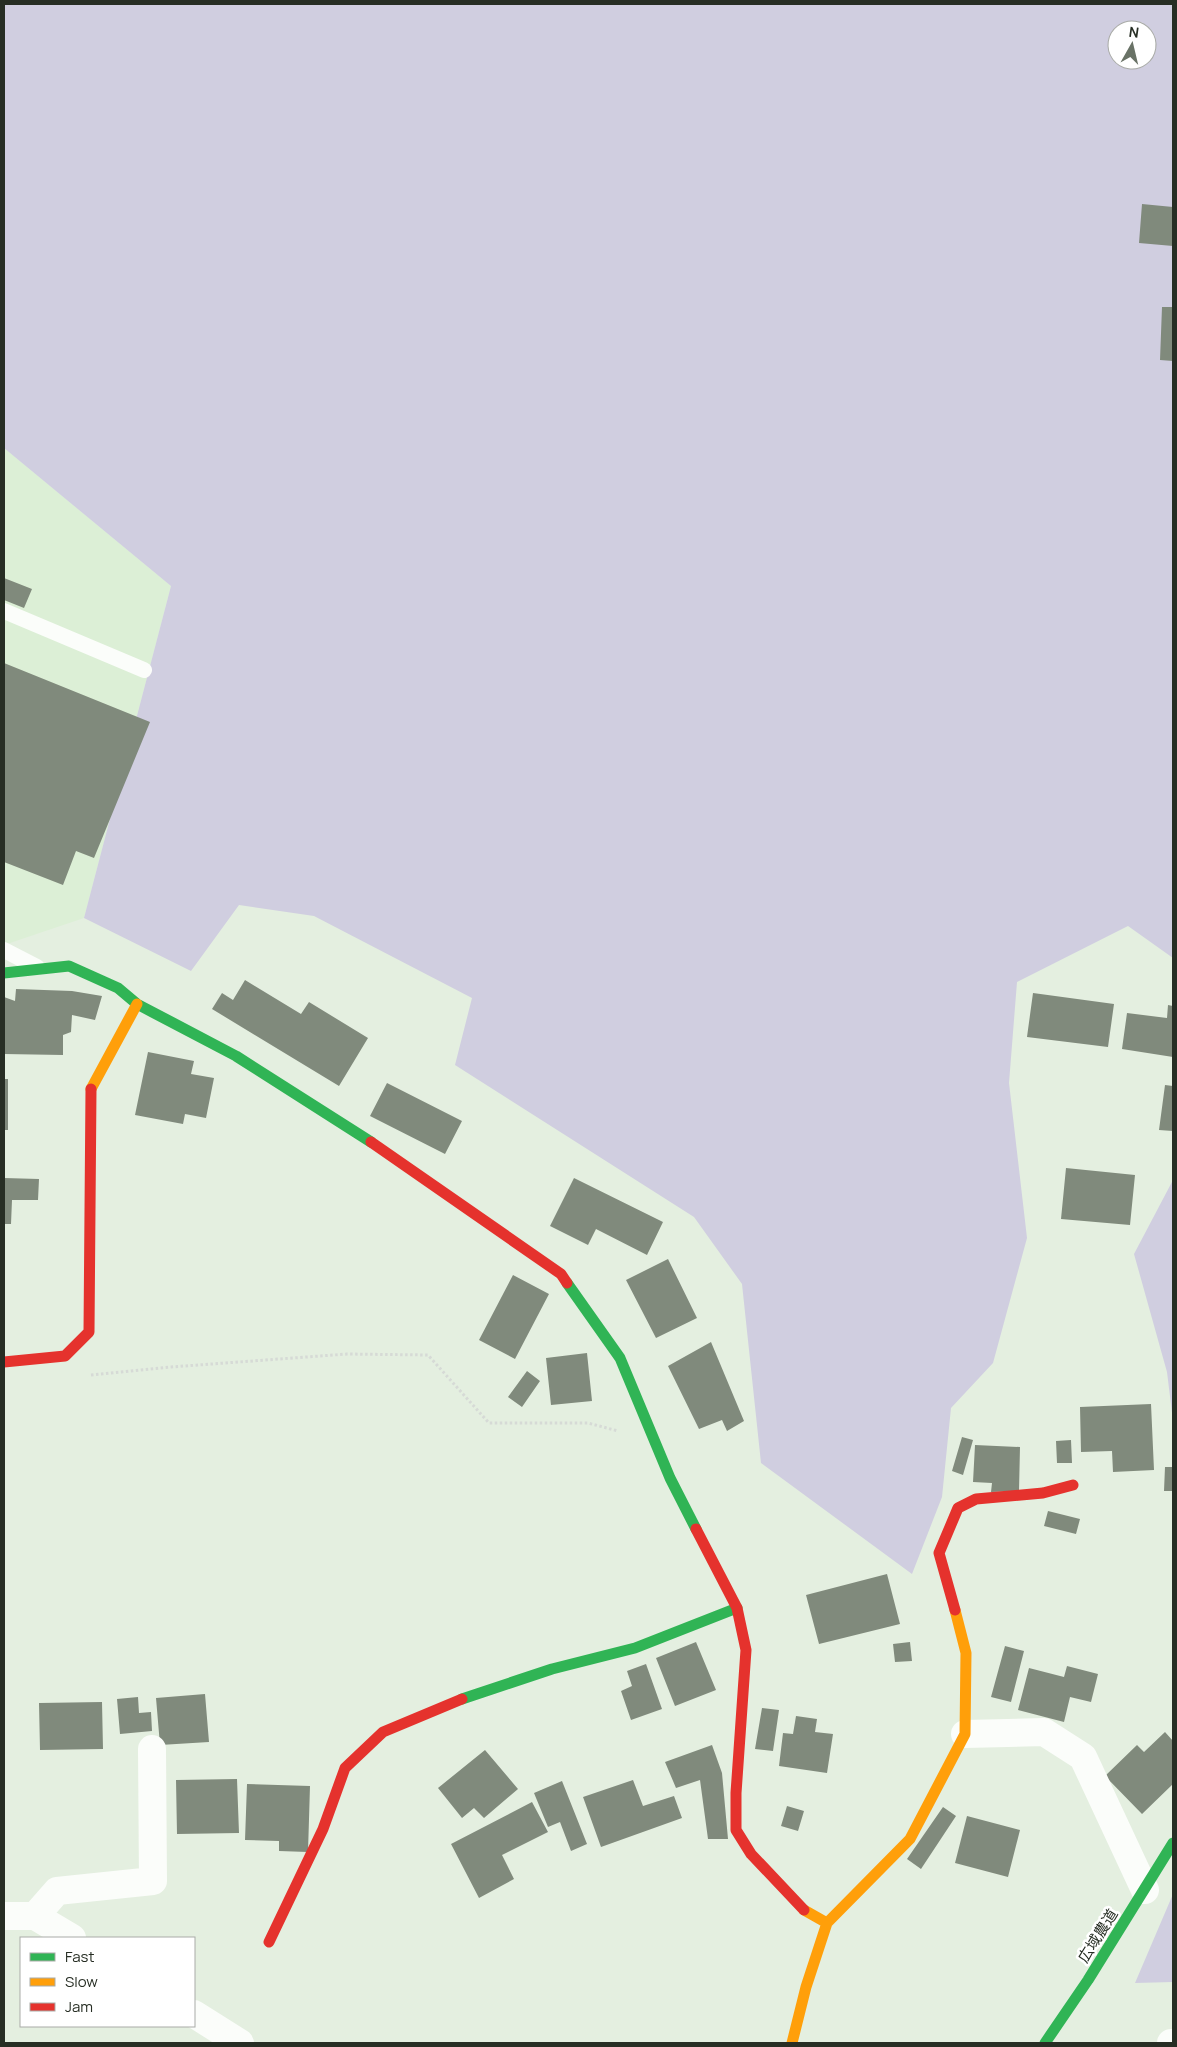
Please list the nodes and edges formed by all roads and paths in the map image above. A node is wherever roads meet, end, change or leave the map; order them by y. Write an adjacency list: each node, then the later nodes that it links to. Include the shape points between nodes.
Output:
1 (4, 612): 2 (lane)
2 (144, 670)
3 (4, 950): 4 (lane)
4 (42, 969): 5 (street); 6 (street, via 69,966 118,988)
5 (4, 973)
6 (137, 1004): 7 (street, via 91,1089 89,1332 66,1356); 9 (street, via 236,1056 338,1119 561,1274 620,1358)
7 (4, 1362)
8 (83, 1376): 9 (path, via 347,1354 428,1355 489,1423 588,1423)
9 (654, 1441): 11 (street)
10 (1073, 1485): 12 (street, via 1043,1493 976,1499 958,1508 939,1553 966,1653)
11 (737, 1608): 18 (street, via 746,1650 736,1830 751,1854 802,1909); 20 (street, via 635,1648 552,1669 455,1701 383,1732 345,1768 324,1829)
12 (964, 1734): 15 (street, via 1044,1732 1083,1757); 18 (street, via 910,1838)
13 (152, 1749): 17 (street, via 153,1881 57,1890)
14 (1173, 1844): 15 (street, 広域農道)
15 (1145, 1890): 24 (street, 広域農道)
16 (4, 1916): 17 (street)
17 (35, 1916): 19 (street)
18 (827, 1923): 23 (street)
19 (70, 1937)
20 (268, 1942)
21 (195, 2015): 22 (street)
22 (240, 2043)
23 (792, 2043)
24 (1045, 2043)

